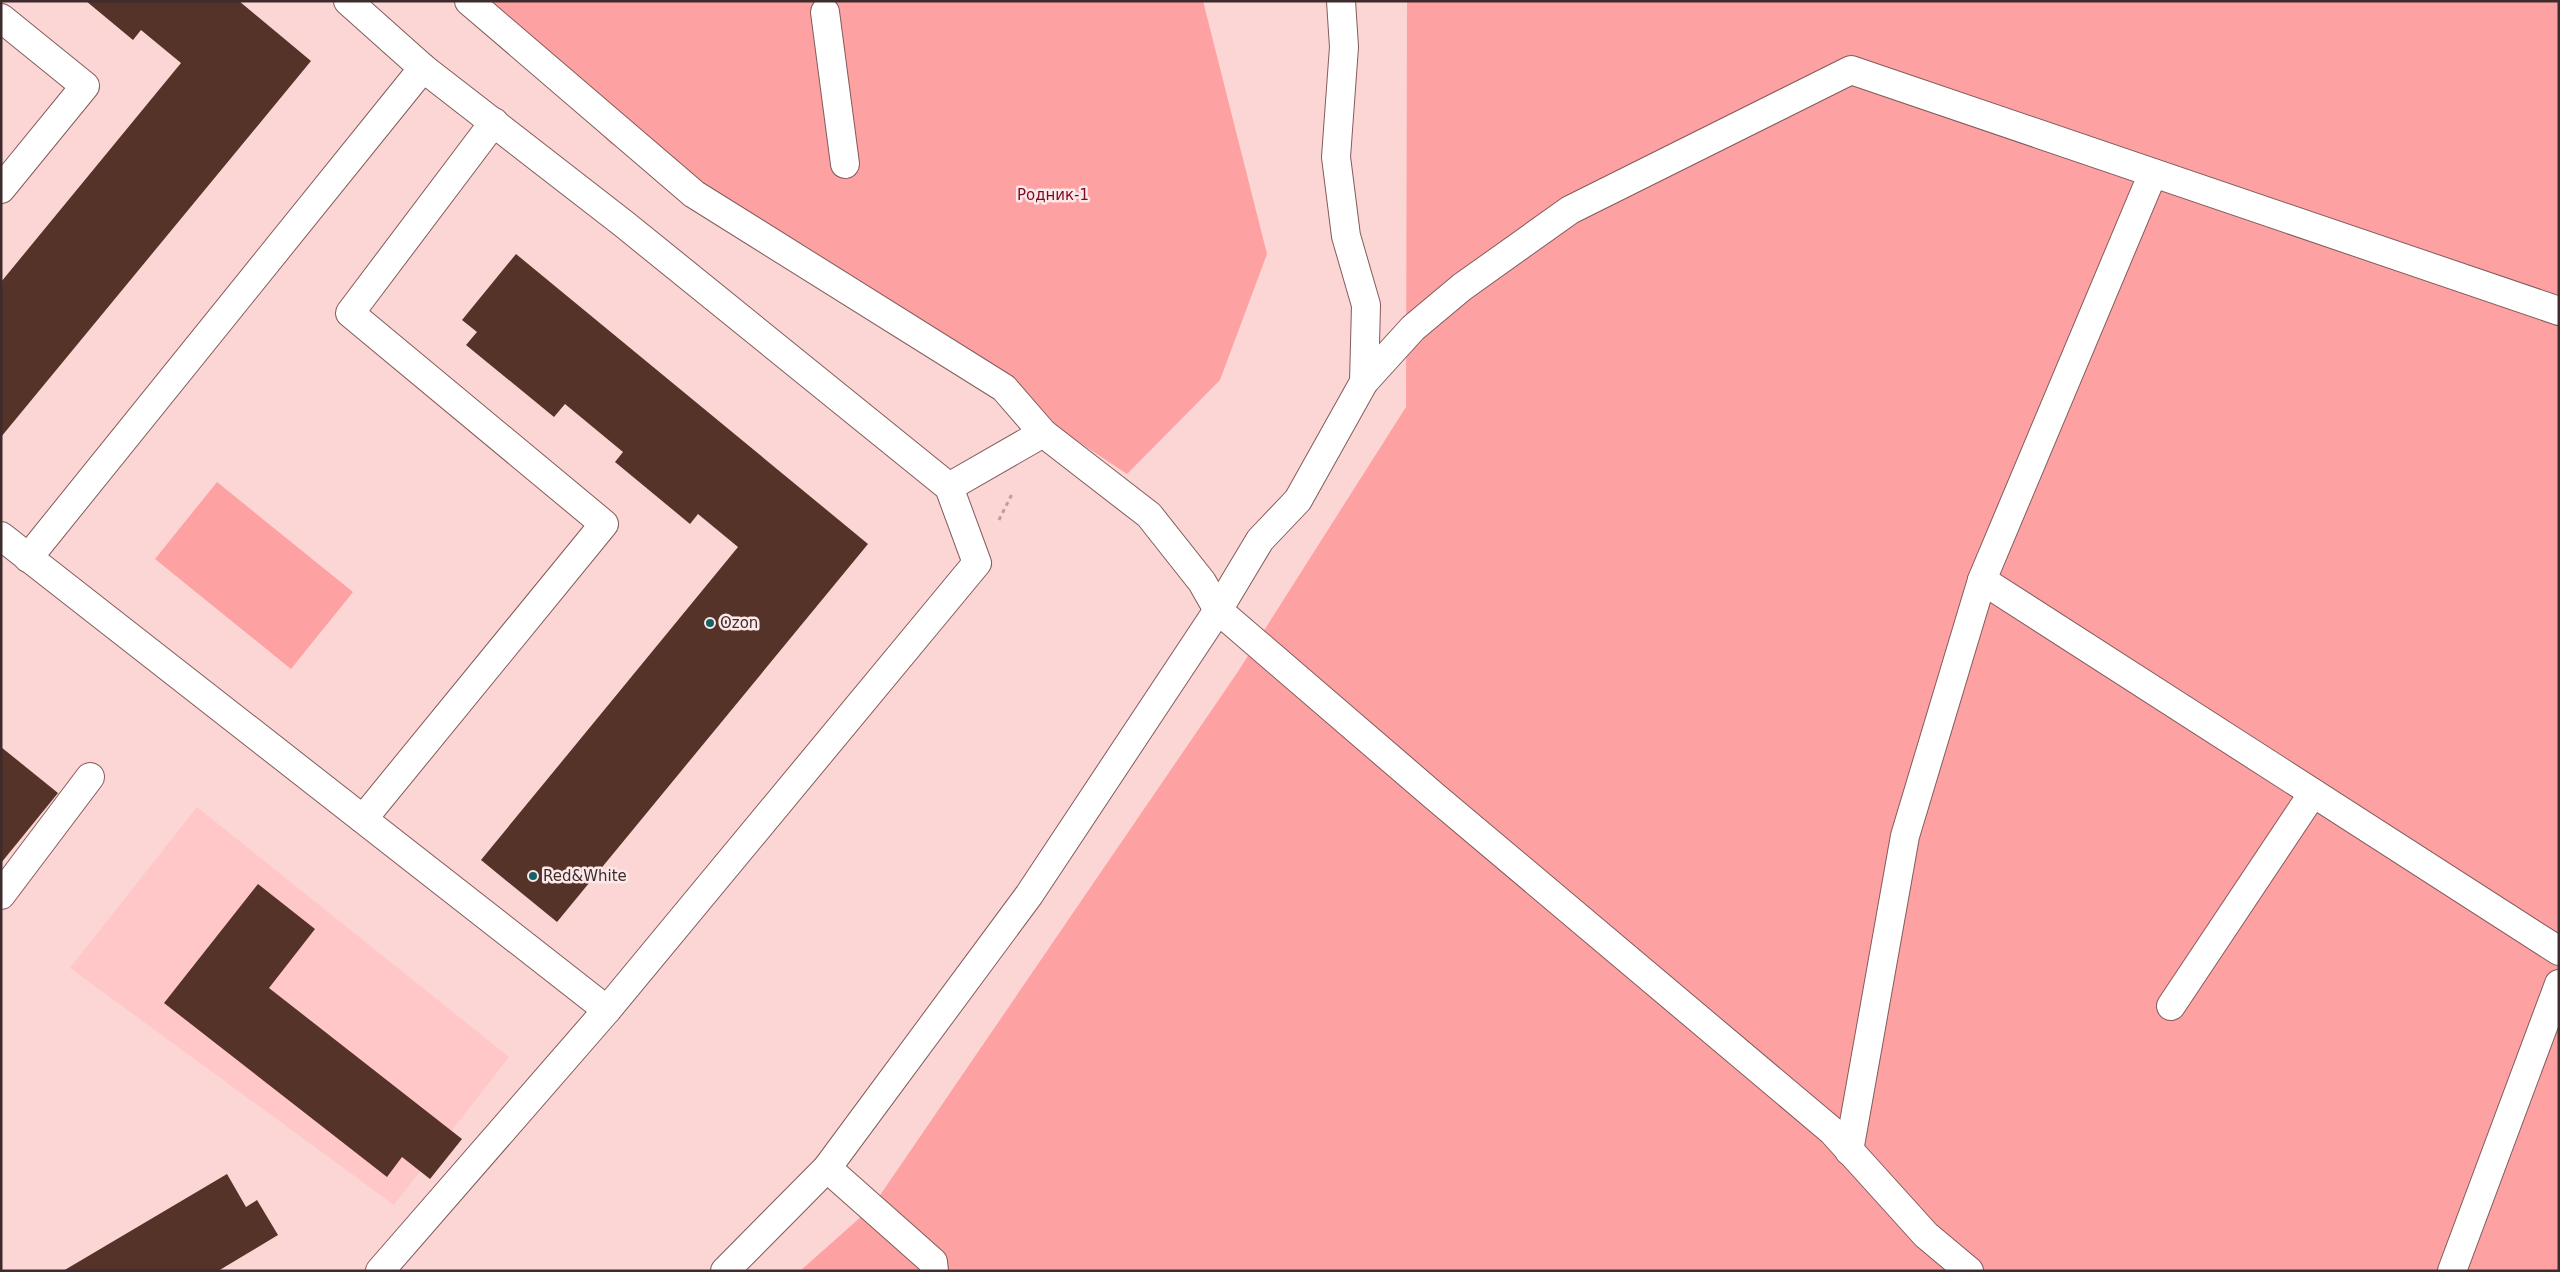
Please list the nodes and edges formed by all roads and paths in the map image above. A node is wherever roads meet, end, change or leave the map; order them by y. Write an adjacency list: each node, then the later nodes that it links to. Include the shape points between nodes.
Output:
1 (348, 1): 6 (street)
2 (469, 1): 13 (street, via 694,194 1004,388)
3 (1341, 1): 12 (street, via 1344,47 1336,157 1346,236 1366,304)
4 (821, 5): 8 (street)
5 (1, 18): 10 (street, via 85,86)
6 (423, 68): 7 (street); 17 (street)
7 (494, 122): 15 (street); 23 (street, via 350,313 604,524)
8 (845, 164)
9 (2153, 173): 11 (street); 12 (street, via 1850,70 1570,210 1462,287 1413,328); 19 (street)
10 (1, 189)
11 (2559, 311)
12 (1364, 382): 20 (street, via 1298,500 1260,540)
13 (1043, 433): 15 (street); 20 (street, via 1149,515 1202,582)
14 (1016, 486): 18 (path)
15 (949, 487): 18 (street)
16 (1, 536): 17 (street)
17 (28, 558): 23 (street)
18 (977, 563): 28 (street)
19 (1982, 580): 22 (street); 29 (street, via 1905,836)
20 (1218, 610): 29 (street, via 1432,795 1832,1131); 30 (street, via 1029,895)
21 (90, 777): 24 (street)
22 (2313, 794): 25 (street); 27 (street)
23 (363, 820): 28 (street)
24 (1, 895)
25 (2559, 951)
26 (2559, 984): 35 (street)
27 (2172, 1006)
28 (607, 1010): 31 (street)
29 (1849, 1151): 34 (street, via 1926,1235)
30 (828, 1168): 32 (street); 33 (street, via 932,1262)
31 (380, 1271)
32 (725, 1271)
33 (934, 1271)
34 (1969, 1271)
35 (2452, 1271)

